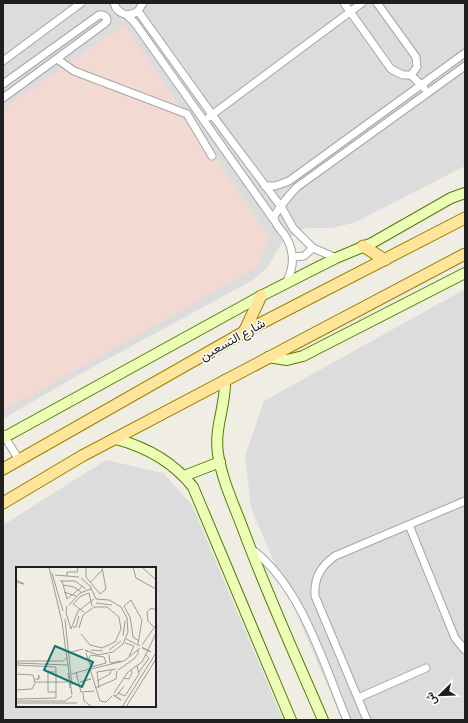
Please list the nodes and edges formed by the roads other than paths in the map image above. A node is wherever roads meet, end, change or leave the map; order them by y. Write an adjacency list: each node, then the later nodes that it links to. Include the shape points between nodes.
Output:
1 (80, 3): 12 (street)
2 (114, 3): 9 (street, via 120,12)
3 (143, 3): 7 (street)
4 (344, 3): 8 (street)
5 (362, 3): 8 (street)
6 (377, 3): 14 (street, via 416,57 417,67)
7 (138, 11): 9 (street); 19 (street)
8 (350, 12): 14 (street, via 391,68 403,75); 19 (street)
9 (127, 15): 20 (street)
10 (465, 54): 16 (street)
11 (57, 59): 15 (street, via 104,24 107,19 105,15 99,16); 18 (street); 21 (street, via 74,72 187,114)
12 (3, 61)
13 (465, 66): 17 (street)
14 (411, 74): 16 (street)
15 (3, 84)
16 (421, 85): 17 (street); 22 (street, via 290,181)
17 (428, 93): 24 (street, via 297,188)
18 (3, 98)
19 (212, 114): 20 (street); 22 (street)
20 (204, 120): 26 (street)
21 (212, 156)
22 (265, 186): 24 (street)
23 (465, 193): 27 (street, via 451,198)
24 (282, 208): 26 (street, via 275,213); 28 (street, via 293,228)
25 (465, 218): 32 (main road, شارع التسعين)
26 (274, 220): 30 (street, via 287,238)
27 (363, 246): 31 (street); 32 (main road)
28 (313, 248): 30 (street, via 304,256); 31 (street)
29 (465, 254): 37 (main road)
30 (293, 257): 34 (street, via 292,270)
31 (336, 258): 34 (street)
32 (384, 260): 36 (main road, شارع التسعين)
33 (465, 274): 37 (street, via 303,356 287,360)
34 (286, 284): 35 (street)
35 (261, 296): 36 (main road); 39 (street)
36 (244, 332): 41 (main road, شارع التسعين)
37 (268, 357): 38 (main road)
38 (224, 380): 40 (main road); 42 (street, via 224,403 217,429)
39 (4, 436): 41 (street)
40 (116, 439): 44 (street, via 149,451); 46 (main road)
41 (19, 460): 43 (main road, شارع التسعين)
42 (220, 462): 44 (street); 48 (street)
43 (3, 469)
44 (184, 476): 52 (street, via 193,487 202,506)
45 (465, 501): 47 (street)
46 (3, 503)
47 (408, 525): 49 (street, via 455,638); 51 (street, via 334,556 325,563 316,579 315,596)
48 (250, 548): 53 (street); 54 (street, via 271,567 299,607)
49 (465, 650)
50 (426, 668): 51 (street)
51 (358, 698): 55 (street)
52 (291, 720)
53 (323, 720)
54 (347, 720)
55 (367, 720)

